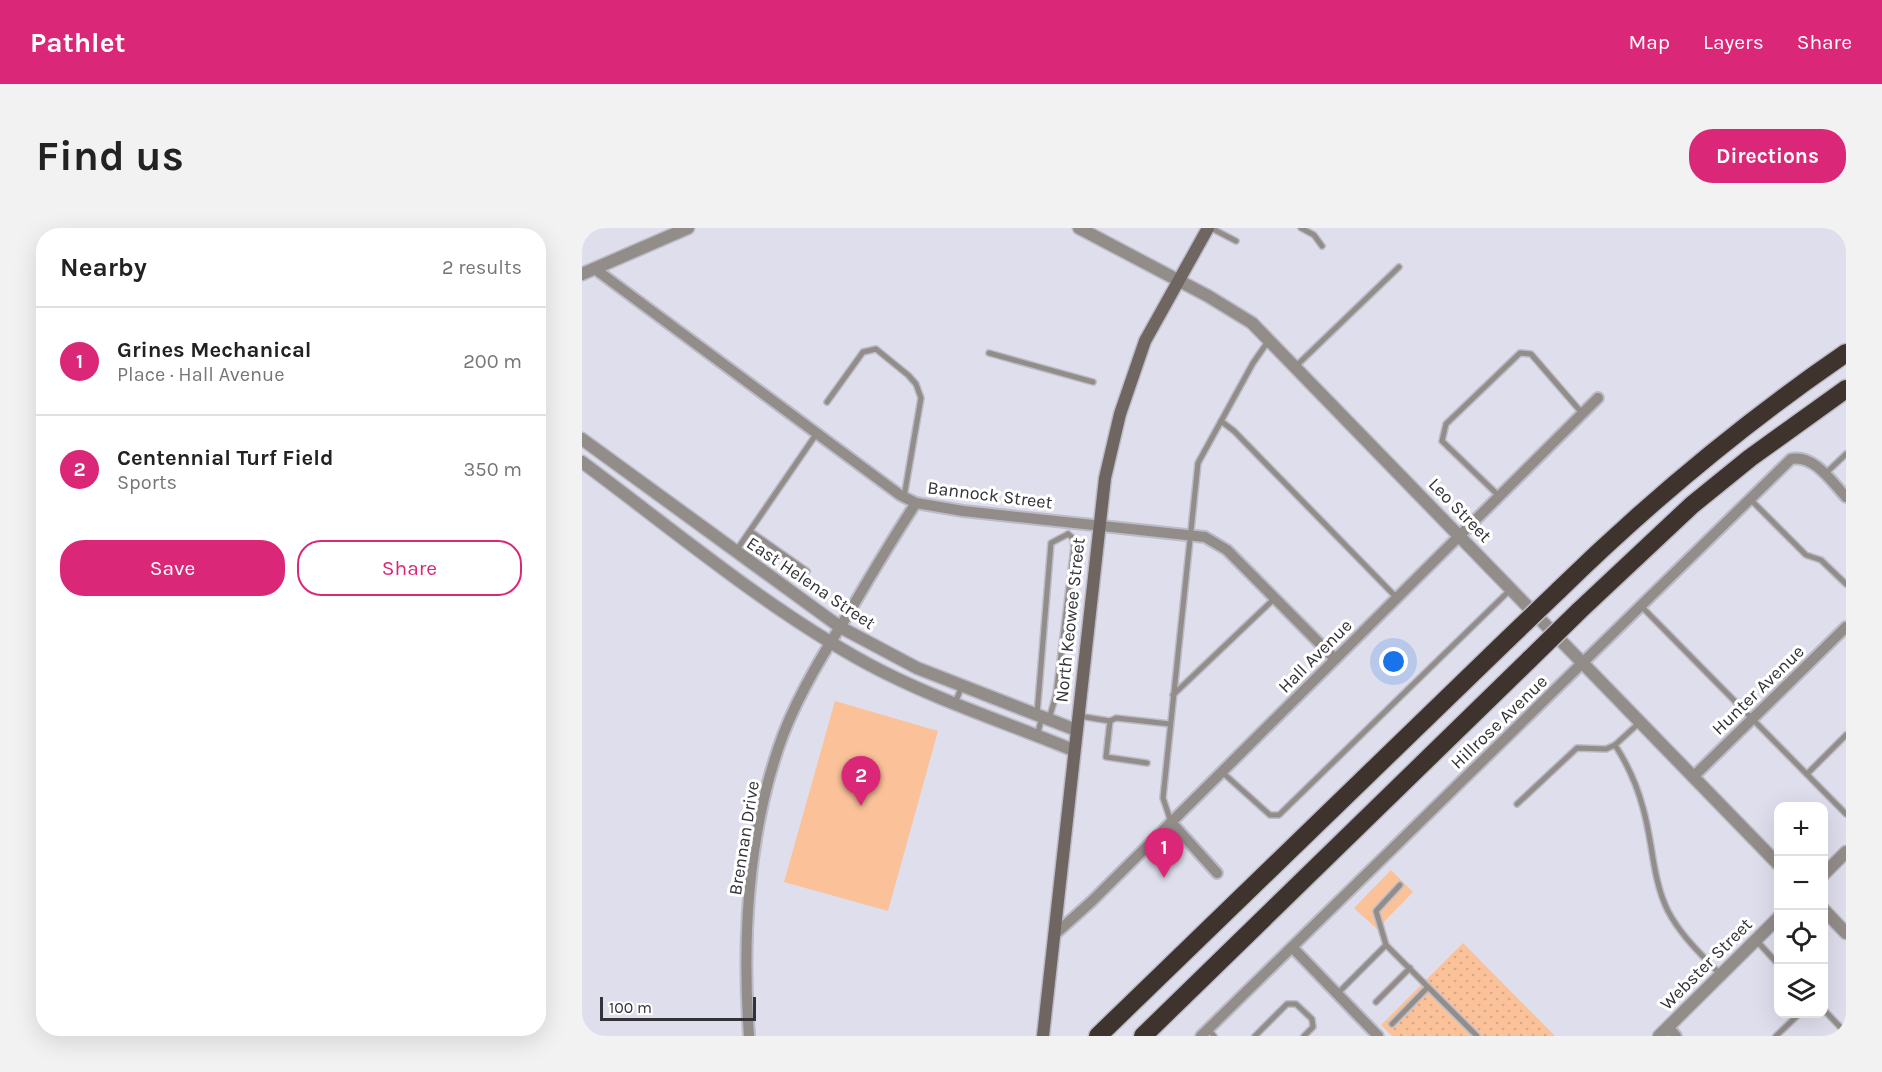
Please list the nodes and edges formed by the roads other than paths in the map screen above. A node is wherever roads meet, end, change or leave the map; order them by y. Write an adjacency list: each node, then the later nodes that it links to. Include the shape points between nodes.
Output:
1 (688, 228): 8 (street)
2 (1079, 228): 10 (street, Leo Street)
3 (1209, 228): 5 (lane); 10 (main road, North Keowee Street)
4 (1301, 228): 6 (lane, via 1314,235)
5 (1236, 241)
6 (1322, 246)
7 (1399, 267): 14 (lane)
8 (595, 269): 9 (street); 21 (street, Bannock Street)
9 (582, 274)
10 (1176, 281): 11 (street, Leo Street, via 1241,315); 34 (main road, North Keowee Street, via 1145,341 1127,390 1112,441)
11 (1269, 340): 14 (street, Leo Street); 20 (lane, via 1252,363)
12 (989, 353): 15 (lane)
13 (1846, 354): 99 (highway, bridge, via 1743,427 1647,506)
14 (1295, 368): 38 (street, Leo Street)
15 (1093, 381)
16 (1846, 389): 100 (highway, bridge, via 1692,505)
17 (1598, 398): 19 (street, Hall Avenue)
18 (827, 402): 29 (lane, via 863,352 876,349 916,384 921,398)
19 (1583, 413): 28 (street, Hall Avenue); 28 (lane, via 1532,354 1520,353 1446,424 1442,441)
20 (1221, 422): 37 (lane, via 1198,464); 45 (lane)
21 (816, 433): 29 (street, Bannock Street); 35 (lane)
22 (582, 439): 25 (street, East Helena Street)
23 (1846, 454): 26 (lane)
24 (582, 462): 27 (street, East Helena Street)
25 (619, 467): 27 (street); 39 (street, East Helena Street)
26 (1825, 474): 30 (street, Hillrose Avenue); 31 (street, Hillrose Avenue, via 1801,457 1791,459)
27 (608, 481): 40 (street, East Helena Street)
28 (1499, 496): 38 (street, Hall Avenue)
29 (904, 497): 32 (street, Bannock Street)
30 (1846, 497)
31 (1750, 499): 42 (lane, via 1806,555 1821,560); 46 (street, Hillrose Avenue)
32 (916, 503): 33 (street, Bannock Street); 47 (street, Brennan Drive)
33 (1070, 522): 34 (street, Bannock Street); 36 (lane)
34 (1098, 525): 37 (street, Bannock Street); 55 (main road, North Keowee Street)
35 (750, 531): 39 (lane); 41 (lane)
36 (1068, 534): 56 (lane, via 1074,547 1056,695); 56 (lane, via 1052,543)
37 (1190, 534): 44 (street, Bannock Street, via 1219,543); 53 (lane)
38 (1459, 536): 43 (street, Leo Street); 45 (street, Hall Avenue)
39 (735, 553): 40 (street); 47 (street, East Helena Street)
40 (724, 567): 49 (street, East Helena Street)
41 (807, 571)
42 (1846, 584)
43 (1511, 589): 51 (street, Leo Street); 67 (lane, via 1279,815 1270,815)
44 (1275, 598): 50 (street, Bannock Street); 53 (lane)
45 (1397, 598): 50 (street, Hall Avenue)
46 (1641, 606): 51 (street, Hillrose Avenue); 57 (lane)
47 (840, 627): 49 (street, Brennan Drive); 52 (street, East Helena Street, via 899,659)
48 (1846, 627): 57 (street, Hunter Avenue)
49 (831, 642): 54 (street, East Helena Street, via 890,675); 97 (street, Brennan Drive, via 783,735 763,804 749,923)
50 (1335, 659): 67 (street, Hall Avenue)
51 (1584, 663): 59 (street, Leo Street); 84 (street, Hillrose Avenue)
52 (962, 686): 54 (lane); 56 (street, East Helena Street)
53 (1173, 695): 60 (lane)
54 (955, 703): 62 (street, East Helena Street)
55 (1078, 716): 58 (lane); 61 (main road, North Keowee Street)
56 (1043, 718): 61 (street, East Helena Street); 62 (lane)
57 (1751, 720): 68 (lane); 69 (street, Hunter Avenue)
58 (1110, 721): 60 (lane, via 1116,718); 66 (lane, via 1106,757)
59 (1640, 722): 64 (lane); 69 (street, Leo Street)
60 (1170, 724): 72 (lane, via 1162,798)
61 (1076, 730): 65 (main road, North Keowee Street)
62 (1037, 735): 65 (street, East Helena Street)
63 (1846, 735): 68 (lane)
64 (1615, 745): 70 (lane, via 1606,749 1576,748); 87 (lane, via 1630,770 1644,809 1656,878 1668,911 1689,942)
65 (1073, 750): 81 (main road, North Keowee Street)
66 (1147, 763)
67 (1222, 771): 72 (street, Hall Avenue)
68 (1807, 774): 71 (lane)
69 (1693, 777): 74 (street, Leo Street)
70 (1517, 804)
71 (1846, 813)
72 (1171, 822): 76 (street); 81 (street, Hall Avenue)
73 (1846, 852): 75 (street)
74 (1774, 859)
75 (1828, 870)
76 (1217, 873)
77 (1400, 885): 83 (lane, via 1376,911)
78 (1828, 914): 80 (street)
79 (1774, 923): 82 (street, Webster Street)
80 (1846, 933)
81 (1054, 935): 98 (main road, North Keowee Street)
82 (1756, 940): 85 (lane); 87 (street, Webster Street)
83 (1386, 945): 86 (lane); 89 (lane)
84 (1292, 947): 89 (street); 96 (street, Hillrose Avenue)
85 (1774, 959)
86 (1410, 968): 88 (lane); 90 (lane)
87 (1721, 975): 94 (street, Webster Street)
88 (1428, 987): 93 (lane); 104 (lane)
89 (1337, 994): 103 (street)
90 (1376, 1002)
91 (1828, 1014): 95 (lane)
92 (1795, 1018): 105 (lane)
93 (1392, 1024)
94 (1668, 1033)
95 (1846, 1033)
96 (1207, 1034)
97 (749, 1036)
98 (1043, 1036)
99 (1098, 1036)
100 (1143, 1036)
101 (1255, 1036): 102 (lane, via 1287,1004 1296,1004 1312,1019 1313,1026)
102 (1304, 1036)
103 (1378, 1036)
104 (1477, 1036)
105 (1776, 1036)

